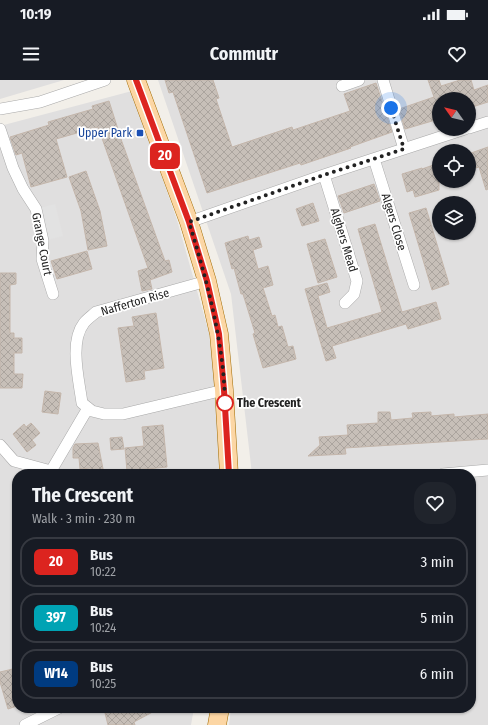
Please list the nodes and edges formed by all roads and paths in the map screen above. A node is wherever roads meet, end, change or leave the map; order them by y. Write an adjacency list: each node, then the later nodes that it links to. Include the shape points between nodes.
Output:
1 (105, 80): 6 (street, via 40,102)
2 (136, 80): 14 (main road)
3 (359, 80): 5 (street)
4 (382, 80): 11 (street)
5 (342, 86)
6 (0, 109)
7 (488, 122): 8 (street)
8 (476, 126)
9 (0, 129): 17 (street, Grange Court, via 13,168 36,209 42,241 42,259)
10 (444, 136): 11 (street)
11 (404, 149): 12 (street)
12 (374, 159): 13 (street); 16 (street, Algers Close)
13 (324, 175): 14 (street); 18 (street, Alghers Mead, via 357,281 354,294)
14 (189, 222): 15 (main road)
15 (207, 281): 19 (main road, via 219,334); 20 (street, Nafferton Rise, via 96,312 84,323 76,341 76,358 82,403)
16 (414, 285)
17 (53, 294)
18 (345, 302)
19 (224, 390): 20 (street, via 123,414 104,414); 24 (main road)
20 (88, 408): 23 (street)
21 (0, 445): 22 (street, via 14,461)
22 (39, 469)
23 (53, 469)
24 (229, 469)
25 (488, 470): 26 (street)
26 (476, 471)
27 (49, 713): 29 (street)
28 (219, 713): 30 (main road)
29 (25, 725)
30 (217, 725)

